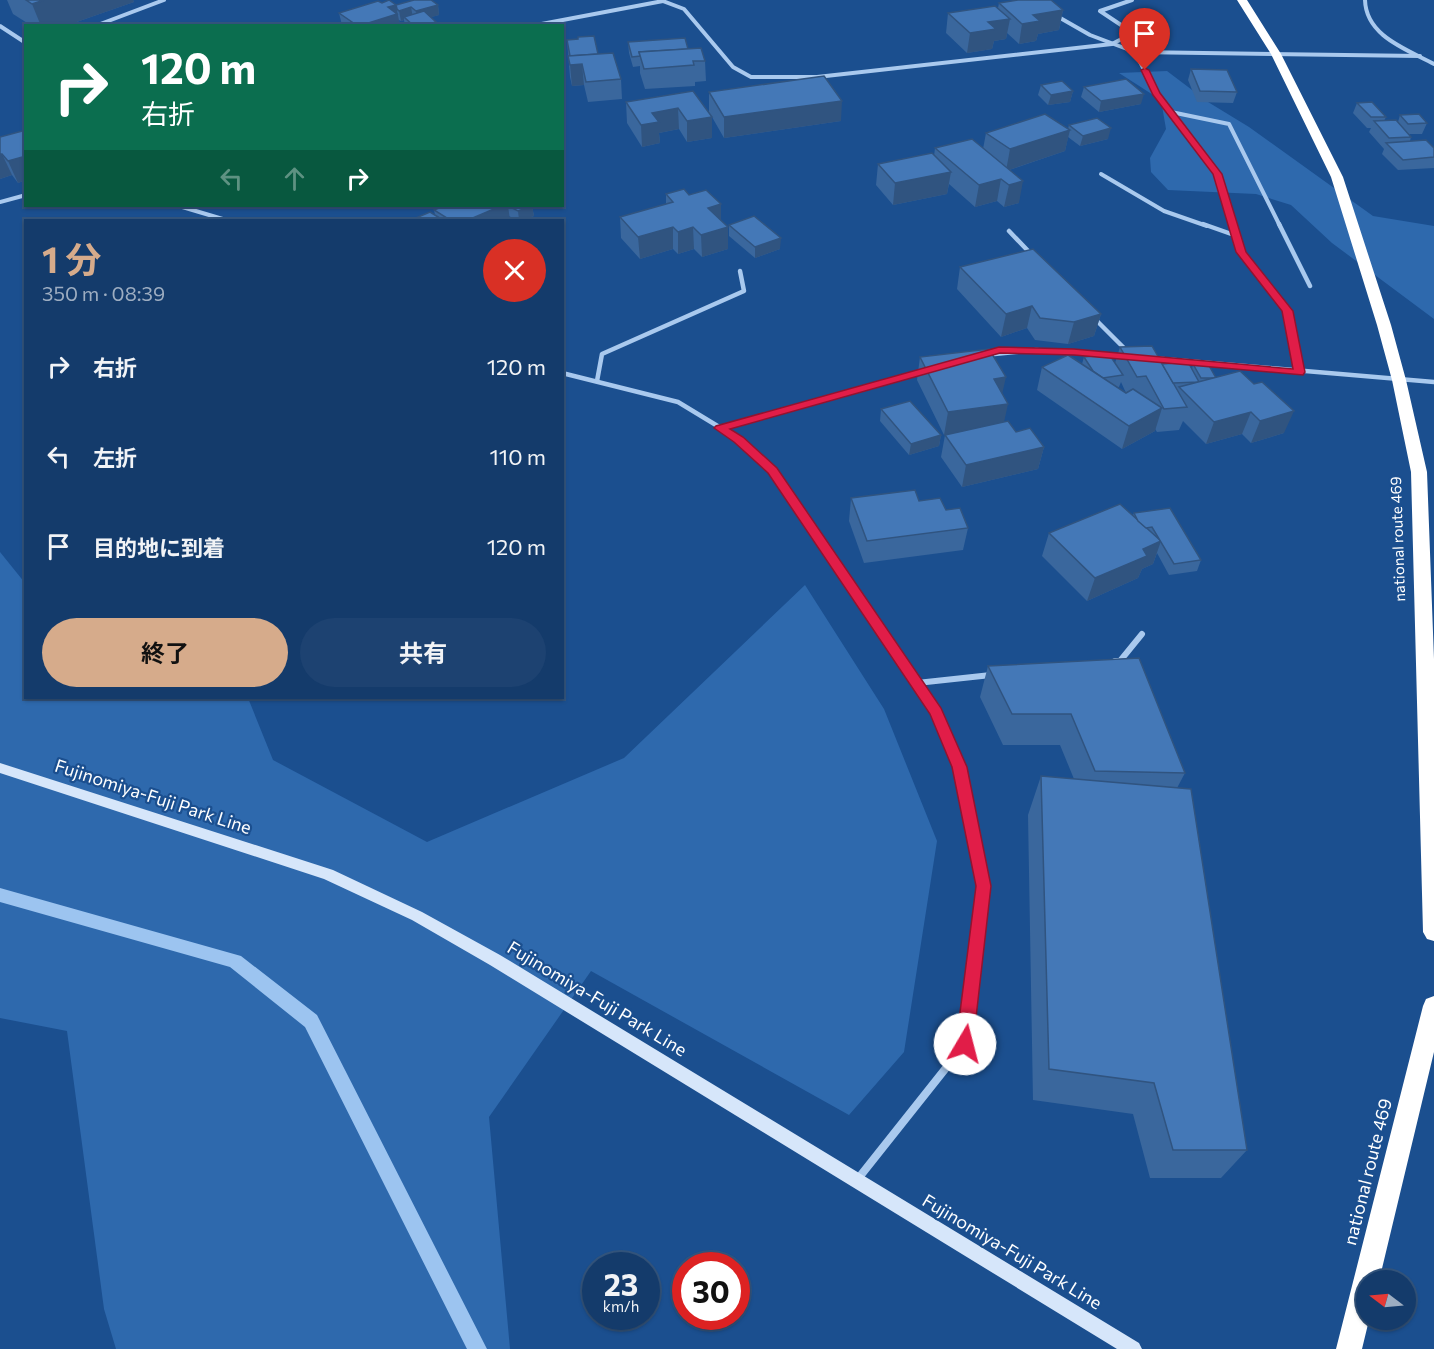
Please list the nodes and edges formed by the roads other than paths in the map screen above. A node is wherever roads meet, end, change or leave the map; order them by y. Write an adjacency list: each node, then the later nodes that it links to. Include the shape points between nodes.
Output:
1 (164, 0): 7 (street)
2 (1132, 0): 11 (street, via 1100,11 1133,33)
3 (1242, 0): 13 (highway, national route 469)
4 (1365, 0): 14 (street, via 1363,8 1369,22)
5 (662, 1): 8 (street); 11 (street, via 684,9 733,67 751,77 817,77)
6 (1050, 12): 11 (street)
7 (100, 24)
8 (541, 24)
9 (0, 26): 10 (street)
10 (24, 42)
11 (1112, 44): 12 (street)
12 (1135, 52): 13 (street); 16 (street)
13 (1276, 54): 14 (street); 33 (highway, national route 469, via 1337,177)
14 (1419, 56): 15 (street)
15 (1434, 63)
16 (1170, 112): 23 (street, via 1218,174); 26 (street, via 1229,124)
17 (1101, 174): 23 (street, via 1164,211)
18 (24, 196): 19 (street)
19 (0, 202)
20 (182, 207): 21 (street)
21 (223, 219)
22 (1009, 231): 24 (street)
23 (1237, 236): 31 (street, via 1241,252 1287,311)
24 (1034, 256)
25 (740, 271): 34 (street, via 744,291 602,354)
26 (1310, 286)
27 (1091, 315): 28 (street, via 1132,356 999,350)
28 (977, 357)
29 (1143, 357): 31 (street)
30 (932, 369): 36 (street)
31 (1299, 372): 33 (street)
32 (564, 373): 34 (street)
33 (1399, 380): 35 (street); 42 (highway, national route 469, via 1419,472)
34 (597, 381): 36 (street, via 678,402)
35 (1434, 382)
36 (720, 428): 40 (street, via 772,471)
37 (1142, 634): 38 (street, via 1120,661)
38 (1108, 662)
39 (1001, 674): 40 (street)
40 (917, 683): 44 (street, via 936,711 960,767 984,886 976,959 965,1044)
41 (0, 768): 44 (main road, Fujinomiya-Fuji Park Line, via 328,874 417,916)
42 (1434, 932)
43 (1434, 1006): 46 (highway, national route 469)
44 (857, 1180): 45 (main road, Fujinomiya-Fuji Park Line)
45 (1133, 1349)
46 (1349, 1349)

